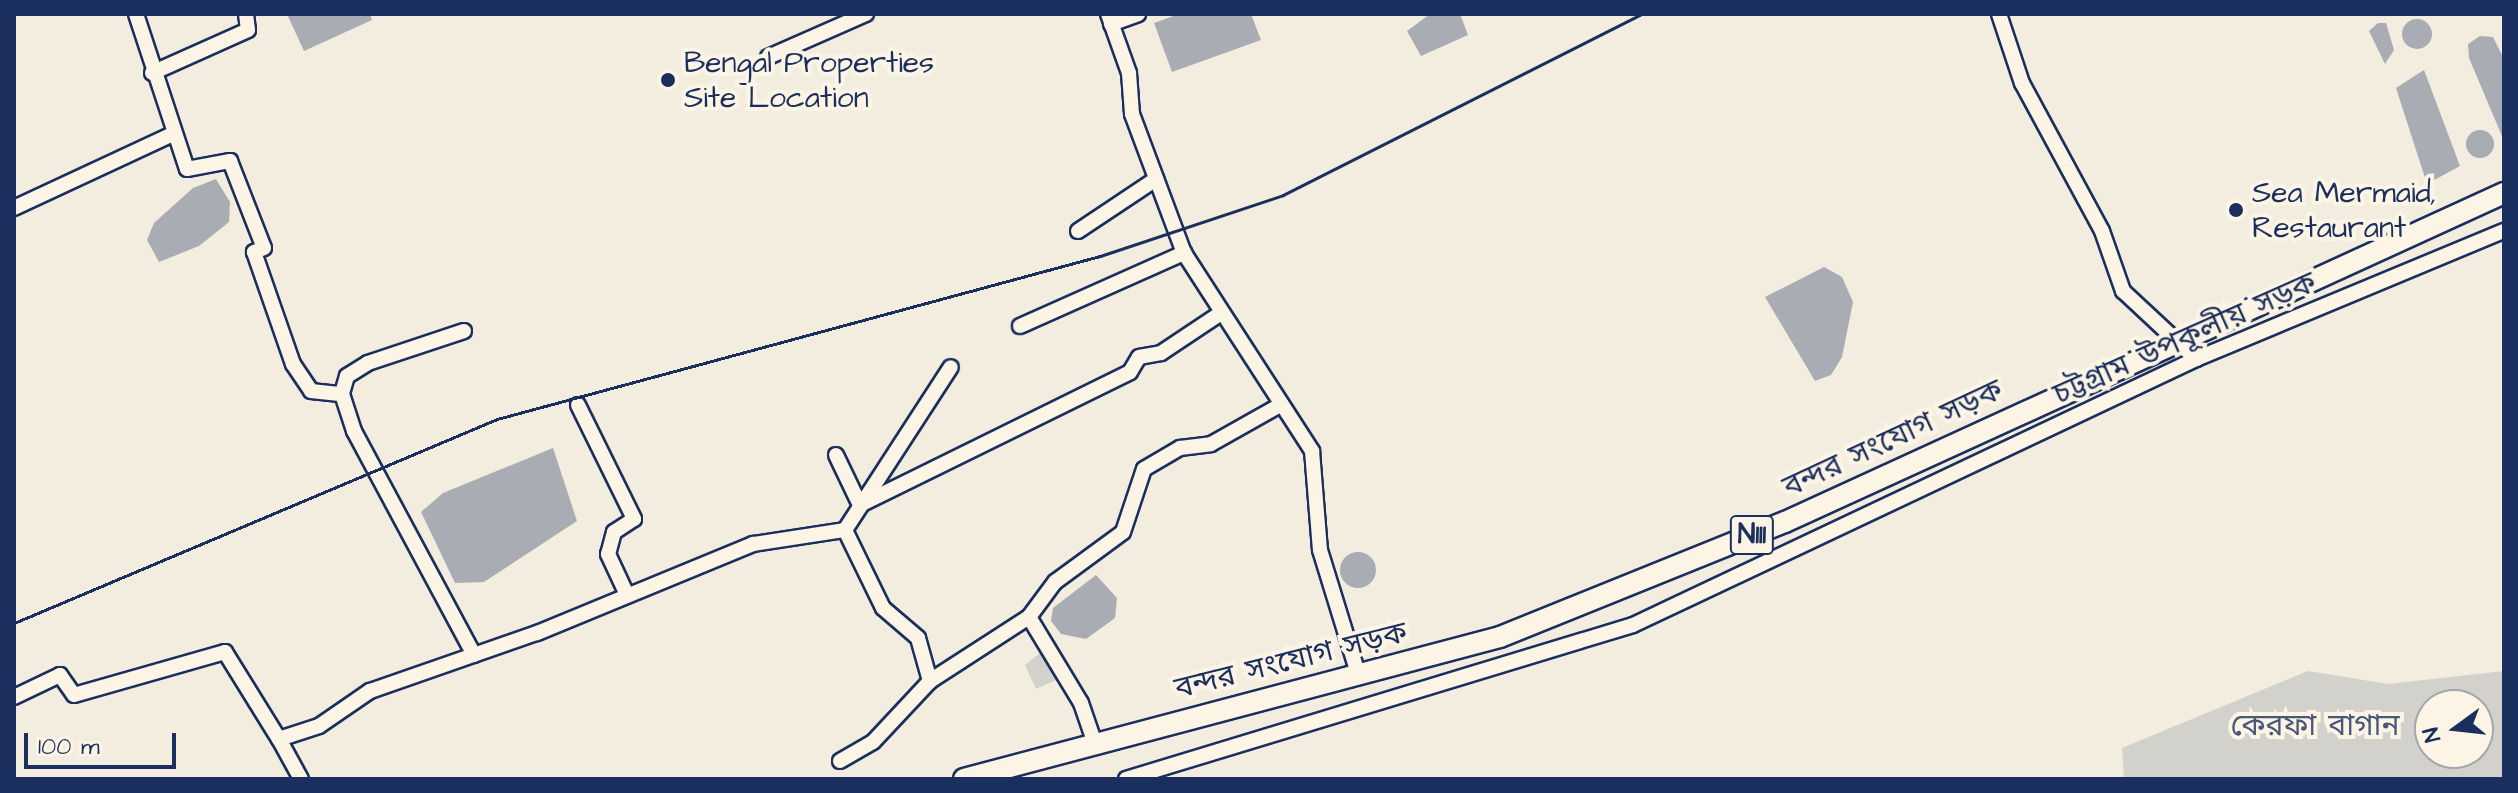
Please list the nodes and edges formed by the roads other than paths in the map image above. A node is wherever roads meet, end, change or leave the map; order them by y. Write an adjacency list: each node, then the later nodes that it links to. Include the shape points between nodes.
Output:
1 (136, 14): 8 (street)
2 (246, 14): 8 (street, via 248,30)
3 (866, 14): 7 (street)
4 (1138, 14): 6 (street)
5 (1999, 14): 19 (street, via 2022,83 2102,231 2123,291)
6 (1110, 19): 10 (street)
7 (768, 57)
8 (152, 73): 9 (street)
9 (173, 134): 12 (street); 22 (street, via 187,169 230,161 264,248 254,252 293,364 311,391)
10 (1156, 179): 13 (street); 15 (street)
11 (2504, 193): 19 (highway, বন্দর সংযোগ সড়ক / N111)
12 (14, 208)
13 (1078, 231)
14 (2504, 231): 20 (street, চট্টগ্রাম উপকূলীয় সড়ক)
15 (1184, 253): 16 (street); 17 (street)
16 (1218, 315): 23 (street); 26 (street, via 1161,353 1139,357 1130,372)
17 (1020, 326)
18 (464, 331): 22 (street, via 368,363 347,376)
19 (2177, 341): 20 (street); 31 (highway, বন্দর সংযোগ সড়ক / N111, via 1785,522 1500,637)
20 (2196, 359): 39 (street, চট্টগ্রাম উপকূলীয় সড়ক, via 1633,625)
21 (951, 367): 26 (street)
22 (342, 394): 30 (street, via 354,431)
23 (1282, 404): 29 (street, via 1211,444 1180,448 1144,469 1123,532 1055,582); 31 (street, via 1312,451 1320,550)
24 (578, 405): 28 (street, via 634,519 614,532 608,554)
25 (836, 455): 26 (street)
26 (860, 505): 27 (street)
27 (845, 530): 28 (street, via 753,544); 32 (street, via 883,608 918,638)
28 (627, 595): 30 (street)
29 (1029, 617): 32 (street); 35 (street, via 1081,703)
30 (474, 655): 34 (street, via 370,691 319,726)
31 (1359, 677): 35 (highway, বন্দর সংযোগ সড়ক / N111)
32 (930, 681): 36 (street, via 873,742)
33 (14, 697): 34 (street, via 60,675 74,695 225,652)
34 (279, 739): 37 (street)
35 (1094, 741): 38 (highway, বন্দর সংযোগ সড়ক / N111)
36 (840, 761)
37 (301, 779)
38 (964, 779)
39 (1126, 779)

